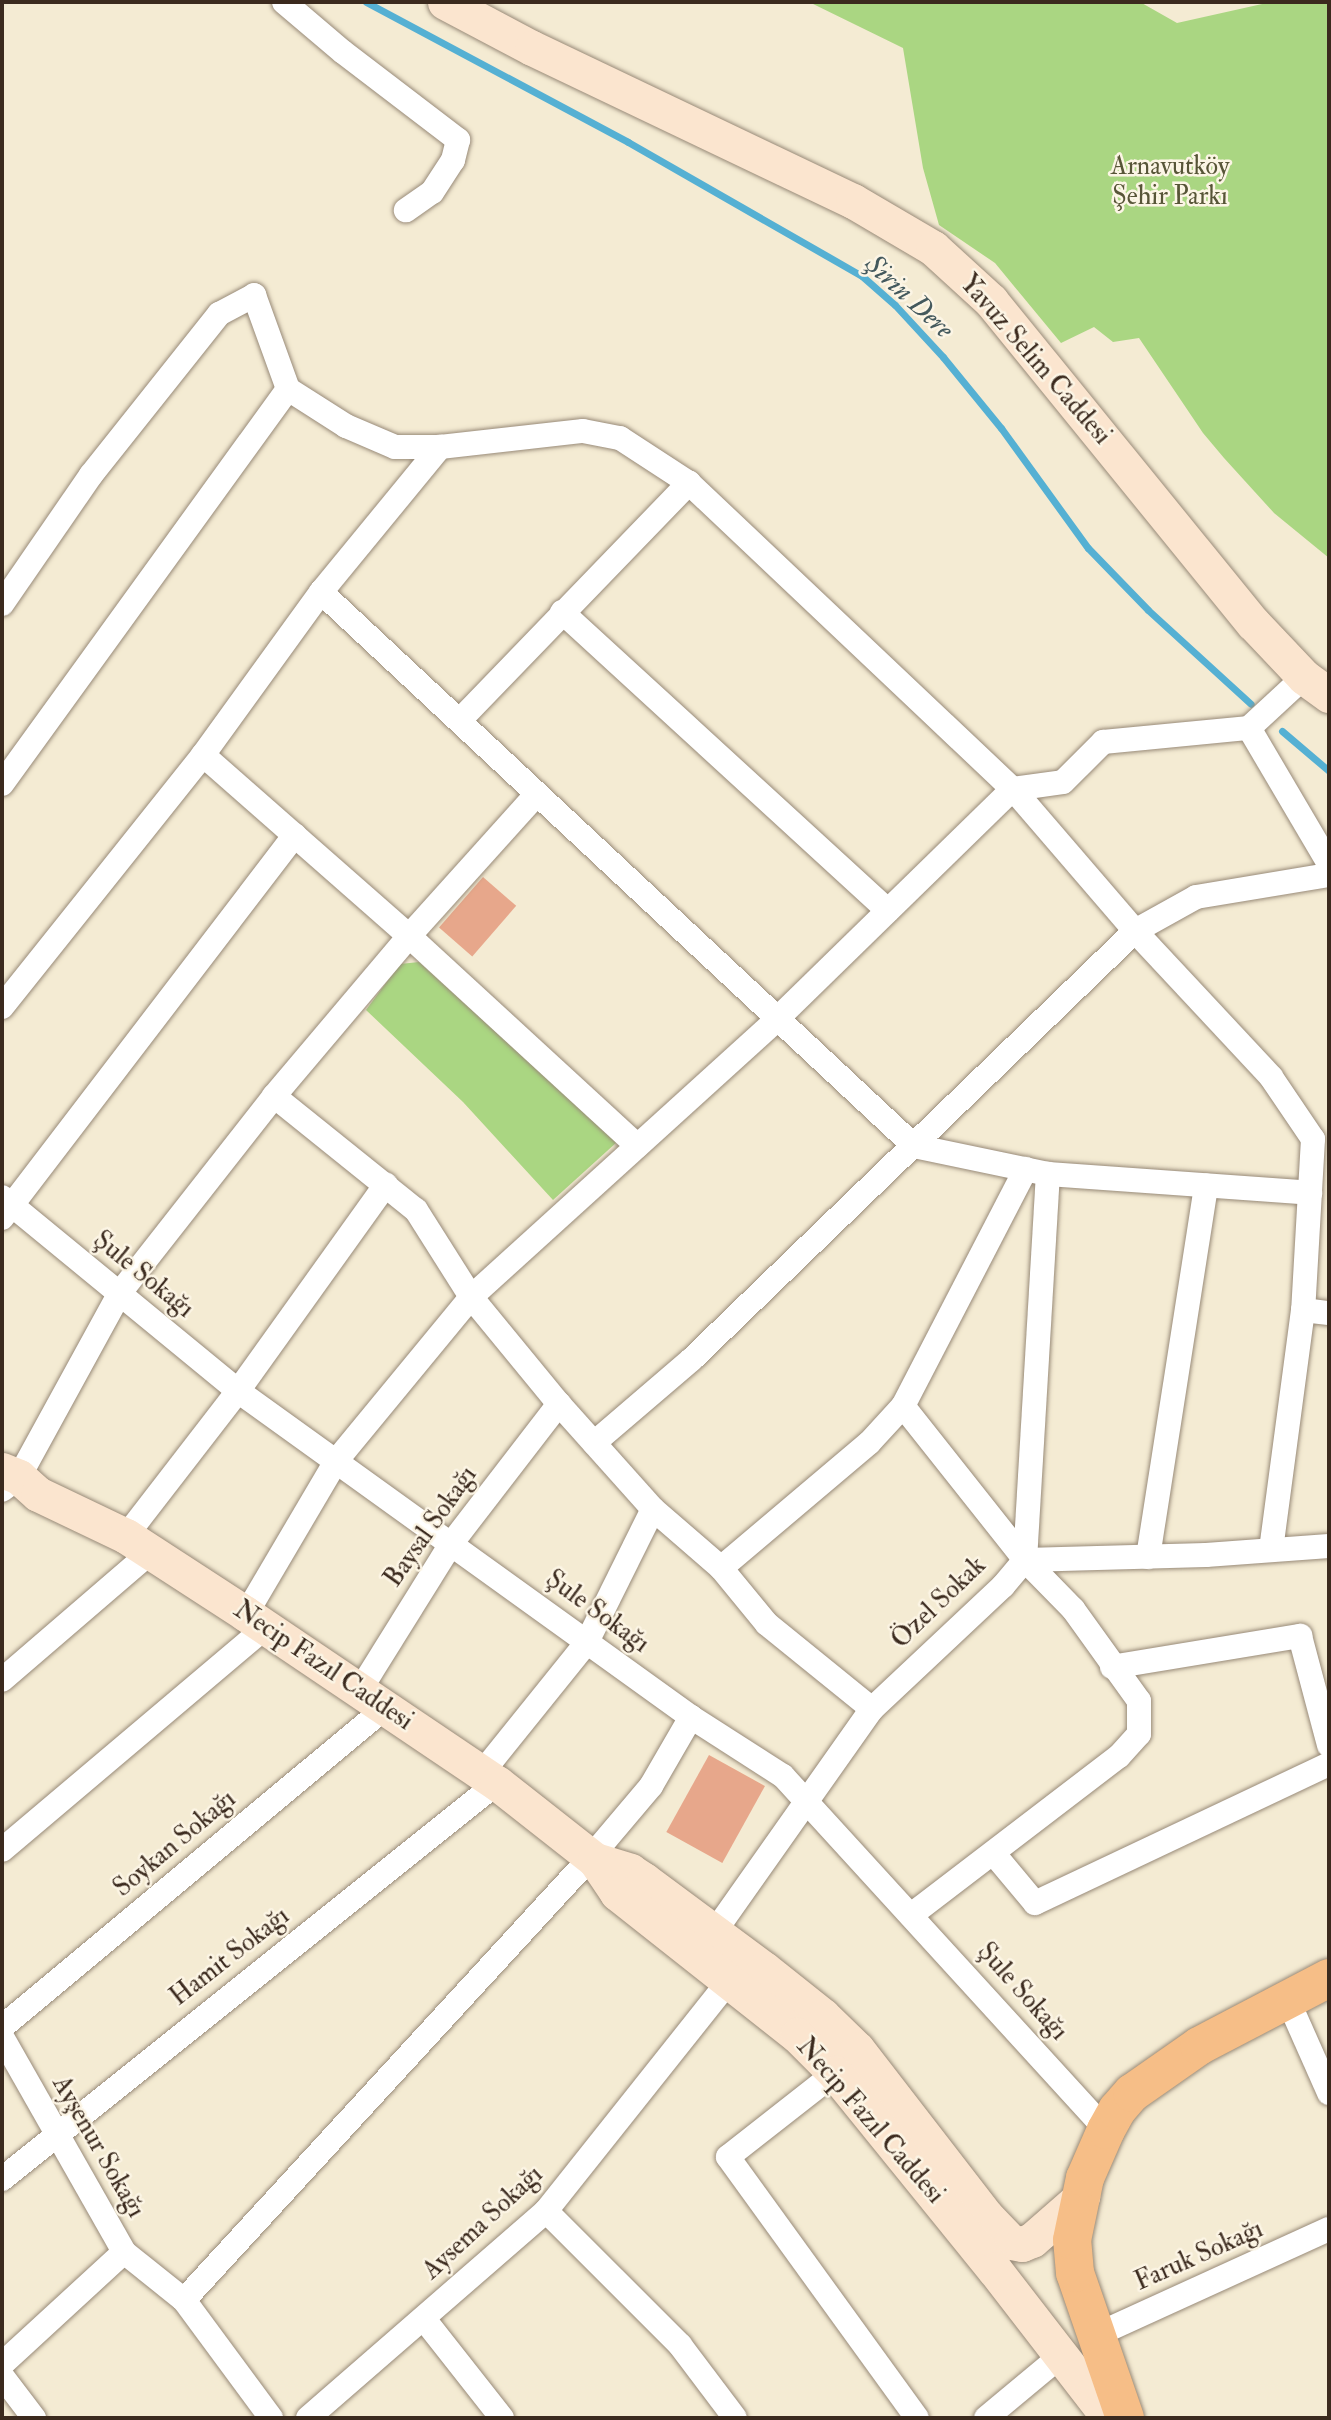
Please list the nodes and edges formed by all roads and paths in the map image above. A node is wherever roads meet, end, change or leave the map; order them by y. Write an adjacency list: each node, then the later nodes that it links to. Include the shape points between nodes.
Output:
1 (284, 2): 3 (street, via 458,140 453,160 432,192)
2 (445, 2): 10 (main road, Yavuz Selim Caddesi, via 853,201 933,248 991,301 1253,623)
3 (405, 210)
4 (288, 389): 5 (street, via 346,426 395,447); 8 (street, via 254,295 219,314 91,475); 14 (street)
5 (440, 447): 6 (street, via 583,431 620,438); 7 (street)
6 (689, 483): 9 (street); 15 (street)
7 (321, 592): 11 (street); 13 (street)
8 (2, 604)
9 (562, 612): 11 (street); 20 (street)
10 (1317, 686): 12 (street)
11 (460, 720): 16 (street)
12 (1249, 729): 15 (street, via 1103,742 1063,782); 18 (street)
13 (203, 755): 17 (street); 23 (street)
14 (2, 784)
15 (1013, 789): 20 (street); 21 (street)
16 (537, 794): 22 (street); 24 (street)
17 (295, 835): 22 (street); 33 (street)
18 (1329, 864)
19 (1329, 875): 21 (street, via 1196,897)
20 (888, 911): 24 (street)
21 (1135, 931): 26 (street, via 1271,1077); 28 (street)
22 (409, 936): 25 (street); 27 (street)
23 (2, 1007)
24 (776, 1020): 27 (street); 28 (street)
25 (274, 1096): 30 (street); 34 (street)
26 (1321, 1139): 32 (street)
27 (637, 1146): 35 (street)
28 (914, 1146): 29 (street); 41 (street, via 692,1359)
29 (1037, 1172): 31 (street); 40 (street); 50 (street)
30 (386, 1184): 35 (street, via 416,1210); 38 (street)
31 (1206, 1185): 32 (street); 49 (street)
32 (1310, 1193): 36 (street)
33 (5, 1207): 34 (street, Şule Sokağı)
34 (120, 1294): 38 (street, Şule Sokağı); 43 (street)
35 (471, 1297): 39 (street); 42 (street)
36 (1303, 1310): 37 (street); 48 (street)
37 (1329, 1313)
38 (238, 1391): 42 (street, Şule Sokağı); 45 (street)
39 (559, 1404): 41 (street); 46 (street, Baysal Sokağı)
40 (903, 1406): 50 (street); 51 (street, via 869,1443)
41 (594, 1443): 44 (street)
42 (336, 1461): 46 (street, Şule Sokağı); 52 (street)
43 (13, 1486): 45 (main road, Necip Fazıl Caddesi)
44 (653, 1509): 51 (street); 53 (street, Hamit Sokağı)
45 (139, 1544): 52 (main road, Necip Fazıl Caddesi); 55 (street)
46 (451, 1544): 53 (street, Şule Sokağı); 56 (street, Baysal Sokağı)
47 (1329, 1546): 48 (street, Özel Sokak)
48 (1271, 1550): 49 (street, Özel Sokak)
49 (1148, 1557): 50 (street, Özel Sokak)
50 (1025, 1560): 54 (street, via 1073,1609); 57 (street, Özel Sokak)
51 (721, 1568): 57 (street, via 767,1624)
52 (256, 1620): 56 (main road, Necip Fazıl Caddesi); 63 (street)
53 (586, 1642): 58 (street, Şule Sokağı); 61 (street, Hamit Sokağı)
54 (1112, 1667): 59 (street, via 1300,1636); 64 (street, via 1139,1701 1139,1734 1119,1756)
55 (2, 1680)
56 (373, 1698): 61 (main road, Necip Fazıl Caddesi); 71 (street, Soykan Sokağı)
57 (872, 1709): 62 (street, Özel Sokak)
58 (691, 1717): 62 (street, Şule Sokağı, via 783,1776); 65 (street, via 652,1786)
59 (1329, 1745)
60 (1329, 1764): 64 (street, via 1035,1903)
61 (489, 1779): 65 (main road, Necip Fazıl Caddesi); 76 (street, Hamit Sokağı)
62 (805, 1801): 66 (street, Şule Sokağı); 67 (street, Özel Sokak)
63 (2, 1850)
64 (994, 1854): 66 (street)
65 (593, 1858): 67 (main road, Necip Fazıl Caddesi, via 630,1871); 69 (main road, Necip Fazıl Caddesi, via 617,1894); 82 (street)
66 (912, 1914): 75 (street, Şule Sokağı)
67 (713, 1934): 78 (main road, Necip Fazıl Caddesi, via 823,2016 857,2049 985,2216 1011,2242 1032,2240)
68 (1329, 1978): 70 (main road)
69 (728, 1982): 73 (main road, Necip Fazıl Caddesi, via 797,2035); 79 (street, Aysema Sokağı)
70 (1287, 1998): 74 (street); 75 (main road, via 1199,2046 1132,2093)
71 (2, 2027)
72 (2, 2037): 76 (street, Ayşenur Sokağı)
73 (835, 2073): 85 (main road, Necip Fazıl Caddesi); 93 (street, via 728,2157)
74 (1329, 2093)
75 (1106, 2130): 78 (main road)
76 (57, 2134): 77 (street, Hamit Sokağı); 81 (street, Ayşenur Sokağı)
77 (2, 2179)
78 (1082, 2196): 84 (main road, via 1072,2240 1074,2273)
79 (546, 2211): 83 (street, Aysema Sokağı); 92 (street, via 680,2345)
80 (1329, 2229): 84 (street, Faruk Sokağı)
81 (124, 2252): 82 (street); 86 (street, Ayşenur Sokağı)
82 (184, 2300): 89 (street)
83 (424, 2319): 90 (street, Aysema Sokağı); 91 (street)
84 (1094, 2336): 96 (main road)
85 (1062, 2355): 94 (street); 95 (main road, Necip Fazıl Caddesi)
86 (2, 2364)
87 (2, 2376): 88 (street)
88 (34, 2418)
89 (271, 2418)
90 (308, 2418)
91 (502, 2418)
92 (735, 2418)
93 (917, 2418)
94 (986, 2418)
95 (1109, 2418)
96 (1125, 2418)

